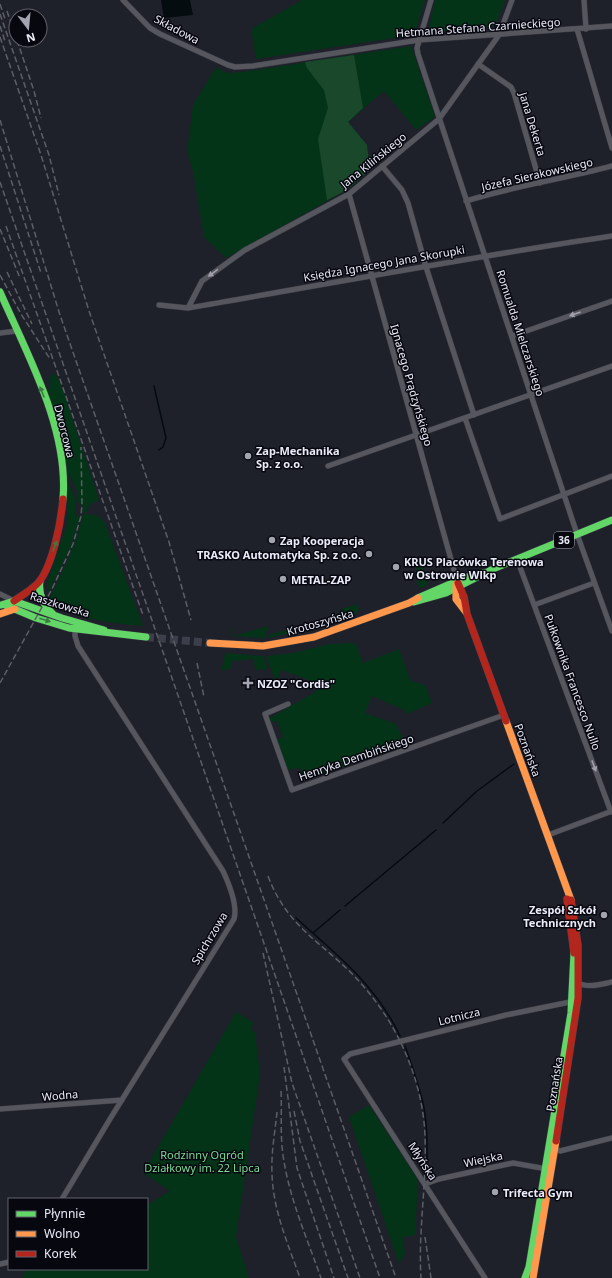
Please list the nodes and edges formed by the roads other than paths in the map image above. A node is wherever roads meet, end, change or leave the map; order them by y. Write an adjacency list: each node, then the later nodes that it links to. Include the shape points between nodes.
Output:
1 (123, 0): 11 (street, Składowa, via 150,28)
2 (431, 0): 9 (street, Romualda Mielczarskiego)
3 (512, 0): 8 (street, Jana Kilińskiego)
4 (584, 0): 7 (street)
5 (612, 26): 7 (street, Hetmana Stefana Czarnieckiego)
6 (578, 29): 7 (street, Hetmana Stefana Czarnieckiego); 8 (street, Hetmana Stefana Czarnieckiego); 13 (street)
7 (586, 29)
8 (499, 35): 9 (street, Hetmana Stefana Czarnieckiego); 10 (street, Jana Kilińskiego)
9 (419, 40): 11 (street, Hetmana Stefana Czarnieckiego, via 253,66); 12 (street, Romualda Mielczarskiego, via 418,54)
10 (478, 64): 12 (street, Jana Kilińskiego); 16 (street, Jana Dekerta, via 510,87 514,93)
11 (228, 65)
12 (439, 119): 14 (street, Jana Kilińskiego); 18 (street, Romualda Mielczarskiego)
13 (612, 148)
14 (382, 166): 17 (street, Jana Kilińskiego); 21 (street, via 402,190)
15 (612, 166): 16 (street, Józefa Sierakowskiego)
16 (540, 182): 18 (street, Józefa Sierakowskiego)
17 (350, 194): 22 (street, Ignacego Prądzyńskiego); 26 (street, Jana Kilińskiego, one-way to 26, via 245,250 202,281)
18 (466, 201): 20 (street, Romualda Mielczarskiego)
19 (612, 236): 20 (street, Księdza Ignacego Jana Skorupki)
20 (485, 255): 21 (street, Księdza Ignacego Jana Skorupki); 29 (street, Romualda Mielczarskiego)
21 (426, 267): 22 (street, Księdza Ignacego Jana Skorupki); 32 (street)
22 (372, 276): 26 (street, Księdza Ignacego Jana Skorupki); 34 (street, Ignacego Prądzyńskiego)
23 (0, 292): 27 (main road, Dworcowa)
24 (612, 300): 29 (street, one-way to 29)
25 (159, 305): 26 (street, Księdza Ignacego Jana Skorupki)
26 (188, 308)
27 (16, 331): 28 (street); 41 (main road, Dworcowa, one-way to 27, via 61,530 64,506 63,467 50,410)
28 (0, 333)
29 (512, 336): 31 (street, Romualda Mielczarskiego)
30 (612, 366): 31 (street)
31 (531, 394): 32 (street); 37 (street, Romualda Mielczarskiego)
32 (474, 415): 33 (street)
33 (465, 418): 34 (street); 37 (street, via 500,519)
34 (416, 436): 35 (street); 43 (street, Ignacego Prądzyńskiego)
35 (328, 466)
36 (612, 476): 37 (street)
37 (564, 495): 39 (street, Romualda Mielczarskiego)
38 (612, 520): 39 (main road, Krotoszyńska / 36)
39 (577, 534): 40 (main road, Krotoszyńska / 36); 42 (street, Romualda Mielczarskiego)
40 (517, 559): 43 (main road, Krotoszyńska / 36); 47 (street, Pułkownika Francesco Nullo)
41 (40, 581): 45 (main road); 50 (main road, Dworcowa, via 38,590 41,600)
42 (594, 583): 47 (street); 52 (street, Romualda Mielczarskiego)
43 (457, 585): 54 (main road, Krotoszyńska, via 424,594 409,603 337,630 296,642 252,646); 56 (main road, Poznańska, via 456,599 467,614)
44 (0, 594): 45 (street, Raszkowska)
45 (14, 601): 46 (main road); 50 (main road, Raszkowska)
46 (2, 604): 48 (main road, Raszkowska); 49 (main road)
47 (534, 604): 57 (street, Pułkownika Francesco Nullo, one-way to 57)
48 (15, 609): 49 (main road); 51 (main road, Raszkowska, one-way to 51)
49 (0, 614)
50 (56, 616): 51 (main road, Raszkowska)
51 (75, 626): 53 (main road, Raszkowska); 65 (street, Spichrzowa, via 78,646 223,871 235,914)
52 (612, 631)
53 (146, 637)
54 (210, 644)
55 (288, 704): 56 (street, Henryka Dembińskiego, via 265,714 292,790)
56 (504, 715): 58 (main road, Poznańska)
57 (611, 812): 58 (street)
58 (548, 834): 59 (main road, Poznańska)
59 (567, 894): 60 (main road, Poznańska, via 574,948); 62 (main road, Poznańska, via 573,905 577,932)
60 (574, 979): 62 (street); 63 (main road, Poznańska)
61 (612, 982): 62 (street)
62 (580, 984): 63 (main road, Poznańska)
63 (575, 1001): 64 (street, Lotnicza, via 506,1015 350,1054); 68 (main road, Poznańska)
64 (347, 1057): 70 (street, Młyńska, via 344,1059)
65 (122, 1100): 66 (street, Wodna); 71 (street, Spichrzowa)
66 (0, 1109)
67 (612, 1138): 68 (street, via 560,1151)
68 (552, 1148): 69 (main road, Poznańska)
69 (549, 1168): 70 (street, Wiejska, via 513,1163); 73 (main road, Poznańska); 74 (main road, Poznańska)
70 (425, 1184): 72 (street, Młyńska)
71 (63, 1198)
72 (485, 1278)
73 (525, 1278)
74 (533, 1278)

